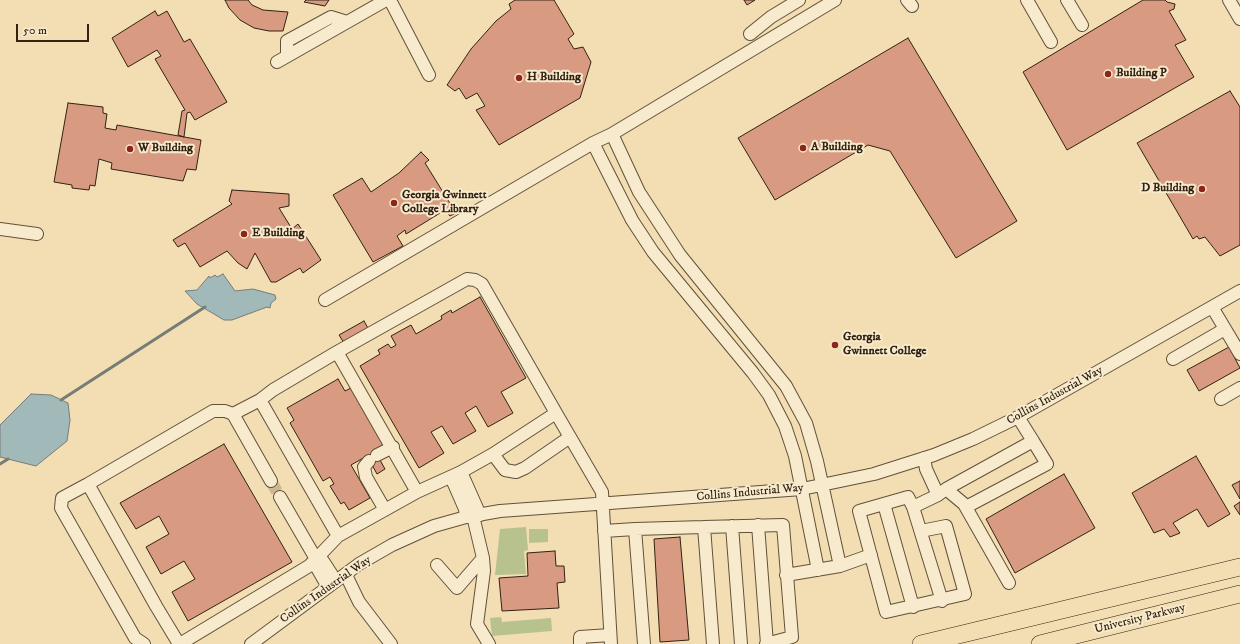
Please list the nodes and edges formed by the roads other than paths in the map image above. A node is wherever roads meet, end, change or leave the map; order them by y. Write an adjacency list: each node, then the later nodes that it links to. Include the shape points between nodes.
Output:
1 (386, 0): 12 (street)
2 (390, 0): 13 (street)
3 (799, 0): 10 (street)
4 (834, 0): 14 (street)
5 (1027, 0): 11 (street)
6 (1067, 0): 9 (street)
7 (1229, 0): 8 (street)
8 (1240, 19)
9 (1082, 25)
10 (750, 34)
11 (1051, 42)
12 (282, 59)
13 (429, 75)
14 (612, 134): 15 (street); 39 (street, via 639,192 680,255 786,386 806,423)
15 (593, 143): 19 (street); 40 (street, via 632,220 653,252 769,395 785,426)
16 (0, 229): 17 (street)
17 (37, 234)
18 (1240, 291): 20 (street, Collins Industrial Way)
19 (325, 300)
20 (1212, 307): 21 (street); 30 (street, Collins Industrial Way)
21 (1225, 329): 23 (street); 24 (street)
22 (337, 352): 27 (street); 28 (street, via 467,279 475,280 482,284); 33 (street)
23 (1240, 354)
24 (1173, 359)
25 (1240, 388): 26 (street)
26 (1221, 399)
27 (260, 400): 29 (street); 56 (street)
28 (556, 412): 31 (street); 34 (street)
29 (233, 414): 37 (street); 38 (street, via 213,411)
30 (1018, 417): 32 (street); 35 (street, Collins Industrial Way, via 973,440)
31 (570, 436): 34 (street, via 526,468 516,472 505,470); 44 (street, via 602,492)
32 (1033, 441): 42 (street); 47 (street, via 1047,464)
33 (393, 447): 41 (street); 48 (street, via 373,458 364,467 366,477)
34 (493, 454): 36 (street)
35 (924, 458): 39 (street, Collins Industrial Way, via 874,474); 42 (street, via 926,468)
36 (456, 474): 41 (street); 49 (street)
37 (271, 482)
38 (88, 484): 71 (street, via 62,498 61,508 135,638); 72 (street)
39 (821, 486): 40 (street, Collins Industrial Way); 61 (street)
40 (802, 489): 44 (street, Collins Industrial Way); 63 (street)
41 (417, 492): 48 (street)
42 (942, 492): 46 (street); 47 (street)
43 (280, 497): 59 (street)
44 (603, 504): 49 (street, Collins Industrial Way, via 500,511); 54 (street)
45 (884, 504): 46 (street, via 908,497); 57 (street, via 859,511); 69 (street)
46 (913, 507): 55 (street)
47 (966, 508): 66 (street)
48 (385, 510): 56 (street)
49 (473, 516): 58 (street); 65 (street, Collins Industrial Way, via 434,526 392,545)
50 (758, 525): 51 (street); 64 (street, via 783,525); 80 (street)
51 (732, 526): 52 (street); 79 (street)
52 (704, 527): 53 (street); 78 (street)
53 (635, 529): 54 (street); 77 (street)
54 (604, 531): 70 (street)
55 (921, 531): 68 (street); 68 (street, via 946,526 965,594)
56 (338, 536): 59 (street)
57 (871, 556): 61 (street); 69 (street, via 886,612)
58 (483, 558): 60 (street, via 457,588); 75 (street, via 484,571 477,624)
59 (316, 559): 65 (street, via 323,561); 72 (street, via 309,566)
60 (437, 565)
61 (840, 566): 63 (street)
62 (1240, 567): 81 (highway)
63 (818, 570): 64 (street)
64 (786, 575): 80 (street, via 792,637)
65 (337, 581): 73 (street, Collins Industrial Way); 74 (street, via 358,602)
66 (1009, 583)
67 (1240, 594): 82 (highway, University Parkway)
68 (942, 601): 69 (street)
69 (913, 607)
70 (611, 640): 76 (street, via 580,637)
71 (144, 644)
72 (179, 644)
73 (251, 644)
74 (391, 644)
75 (489, 644)
76 (580, 644)
77 (644, 644)
78 (713, 644)
79 (741, 644)
80 (766, 644)
81 (921, 644)
82 (1040, 644)

